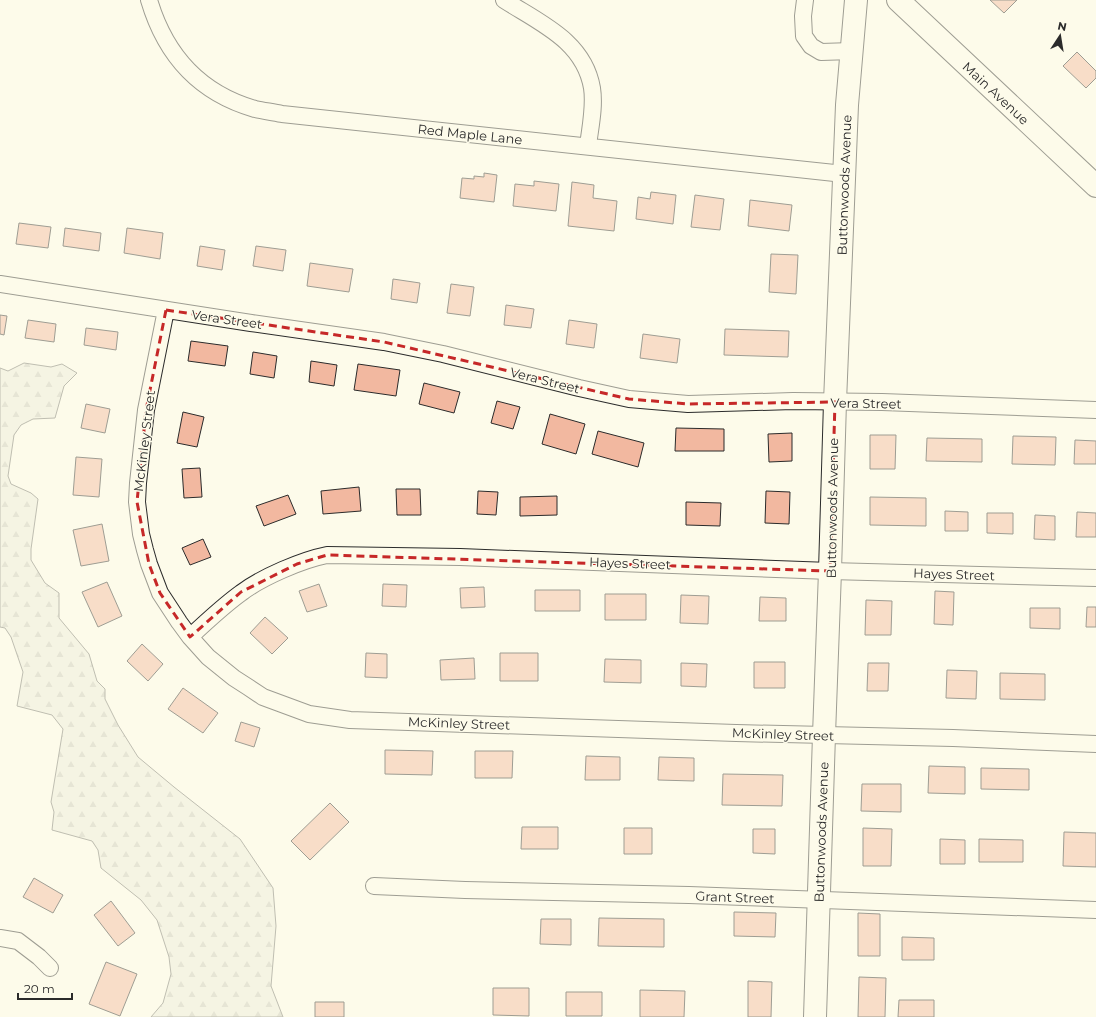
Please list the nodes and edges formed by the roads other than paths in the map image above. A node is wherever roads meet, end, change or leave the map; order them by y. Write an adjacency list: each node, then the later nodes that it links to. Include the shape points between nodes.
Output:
1 (149, 0): 7 (street, Red Maple Lane, via 154,18 167,43 188,72 212,90 255,109)
2 (504, 0): 7 (street, via 569,42 580,58 589,74 592,89 593,110)
3 (805, 0): 6 (street, via 804,36 811,46 820,52)
4 (856, 0): 6 (street, Buttonwoods Avenue)
5 (898, 0): 9 (street, Main Avenue)
6 (852, 51): 8 (street, Buttonwoods Avenue)
7 (588, 146): 8 (street, Red Maple Lane)
8 (844, 174): 12 (street, Buttonwoods Avenue)
9 (1096, 186)
10 (0, 284): 11 (street, Vera Street)
11 (166, 310): 12 (street, Vera Street, via 384,342 629,399 688,404); 16 (street, McKinley Street, via 146,410 137,502 141,534 160,593)
12 (835, 402): 13 (street, Vera Street); 14 (street, Buttonwoods Avenue)
13 (1096, 410)
14 (830, 571): 15 (street, Hayes Street); 16 (street, Hayes Street, via 327,554 310,558 241,592); 17 (street, Buttonwoods Avenue)
15 (1096, 578)
16 (190, 637): 17 (street, McKinley Street, via 208,657 263,697 315,715 350,720)
17 (824, 735): 18 (street, McKinley Street); 20 (street, Buttonwoods Avenue)
18 (1096, 744)
19 (374, 886): 20 (street, Grant Street)
20 (819, 900): 21 (street, Grant Street); 24 (street, Buttonwoods Avenue)
21 (1096, 910)
22 (0, 938): 23 (street, via 18,941 39,956)
23 (50, 968)
24 (815, 1017)

